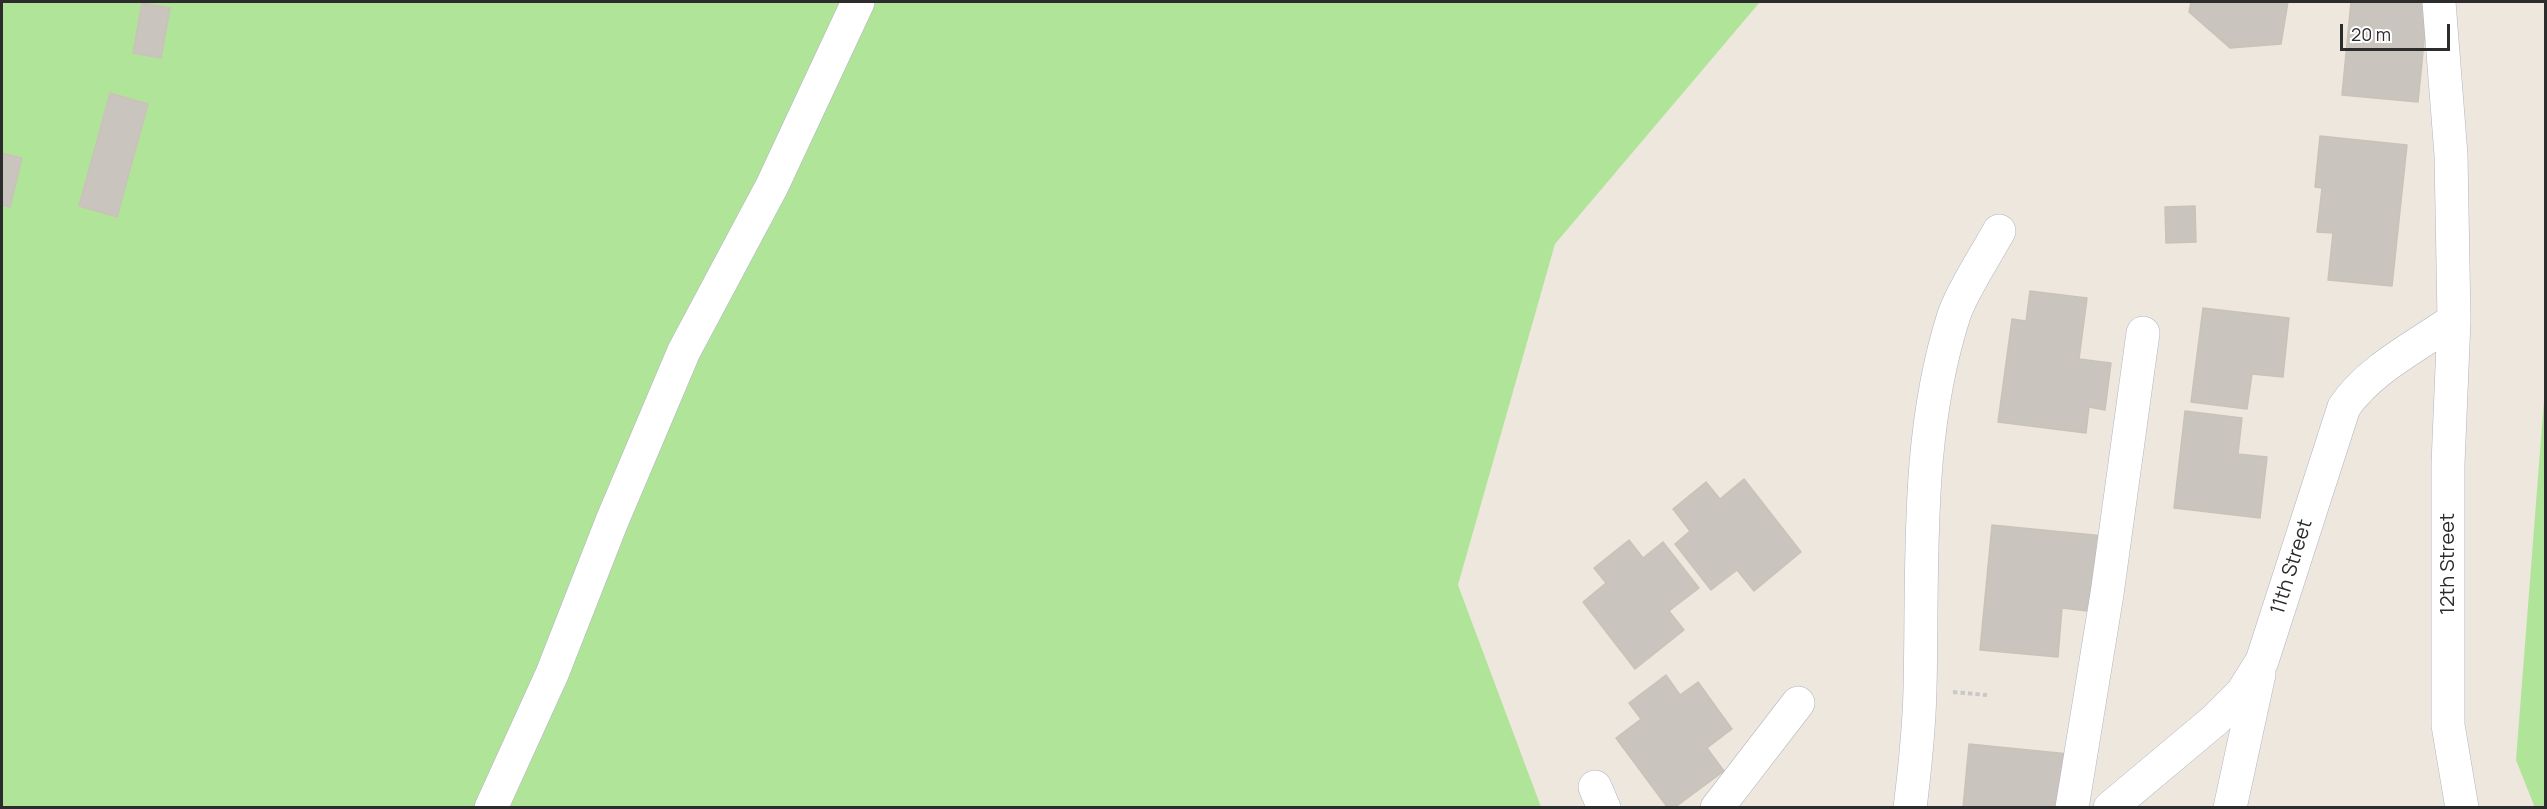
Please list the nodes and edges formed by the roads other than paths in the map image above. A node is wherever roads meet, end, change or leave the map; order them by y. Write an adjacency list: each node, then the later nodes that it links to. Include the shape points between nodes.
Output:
1 (858, 2): 8 (street, via 772,186 684,351 552,674)
2 (2439, 2): 4 (street, 12th Street, via 2451,155)
3 (1999, 231): 10 (street, via 1955,313 1931,411 1921,572 1918,739)
4 (2454, 320): 6 (street, 11th Street, via 2356,389 2344,407); 14 (street, 12th Street, via 2448,464 2448,725)
5 (2143, 333): 11 (street, via 2107,594)
6 (2262, 661): 12 (street, 11th Street, via 2242,693 2215,720); 13 (street)
7 (1798, 703): 9 (street)
8 (491, 807)
9 (1717, 807)
10 (1910, 807)
11 (2072, 807)
12 (2110, 807)
13 (2230, 807)
14 (2462, 807)

